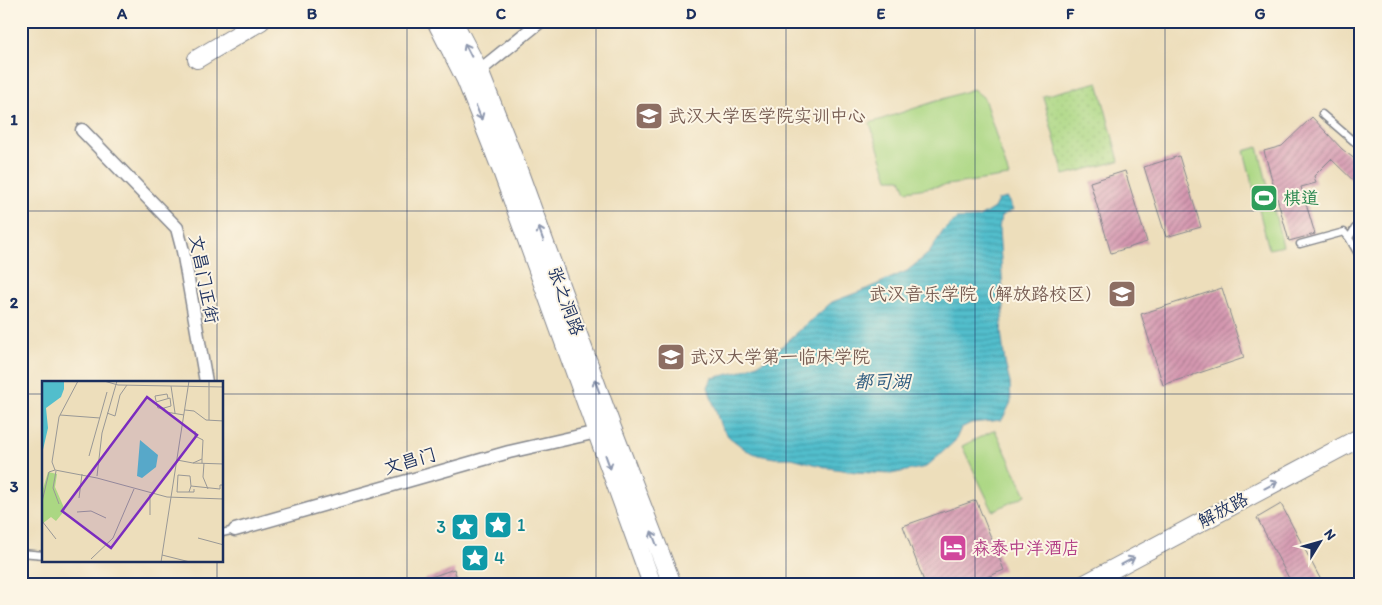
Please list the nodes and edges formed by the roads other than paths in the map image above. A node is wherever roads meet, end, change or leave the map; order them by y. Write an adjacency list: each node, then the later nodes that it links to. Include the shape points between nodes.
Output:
1 (261, 21): 5 (main road)
2 (436, 21): 16 (main road, 张之洞路, one-way to 16, via 466,80 502,171)
3 (453, 21): 6 (main road, 张之洞路, one-way to 3)
4 (541, 21): 6 (street)
5 (196, 58)
6 (479, 71): 22 (main road, 张之洞路, one-way to 6)
7 (1322, 114): 10 (lane)
8 (1361, 123): 10 (lane)
9 (82, 130): 15 (street, 文昌门正街, via 177,228)
10 (1359, 146)
11 (1361, 226): 12 (lane, via 1355,228)
12 (1349, 238): 13 (lane, via 1344,232); 14 (lane)
13 (1300, 244)
14 (1361, 259)
15 (206, 381)
16 (597, 432): 18 (street, 文昌门, via 509,452); 21 (main road, 张之洞路, one-way to 21)
17 (1361, 437): 23 (main road, 解放路, one-way to 17)
18 (229, 532)
19 (21, 553): 20 (lane)
20 (42, 555)
21 (652, 584)
22 (672, 584)
23 (1085, 584)

